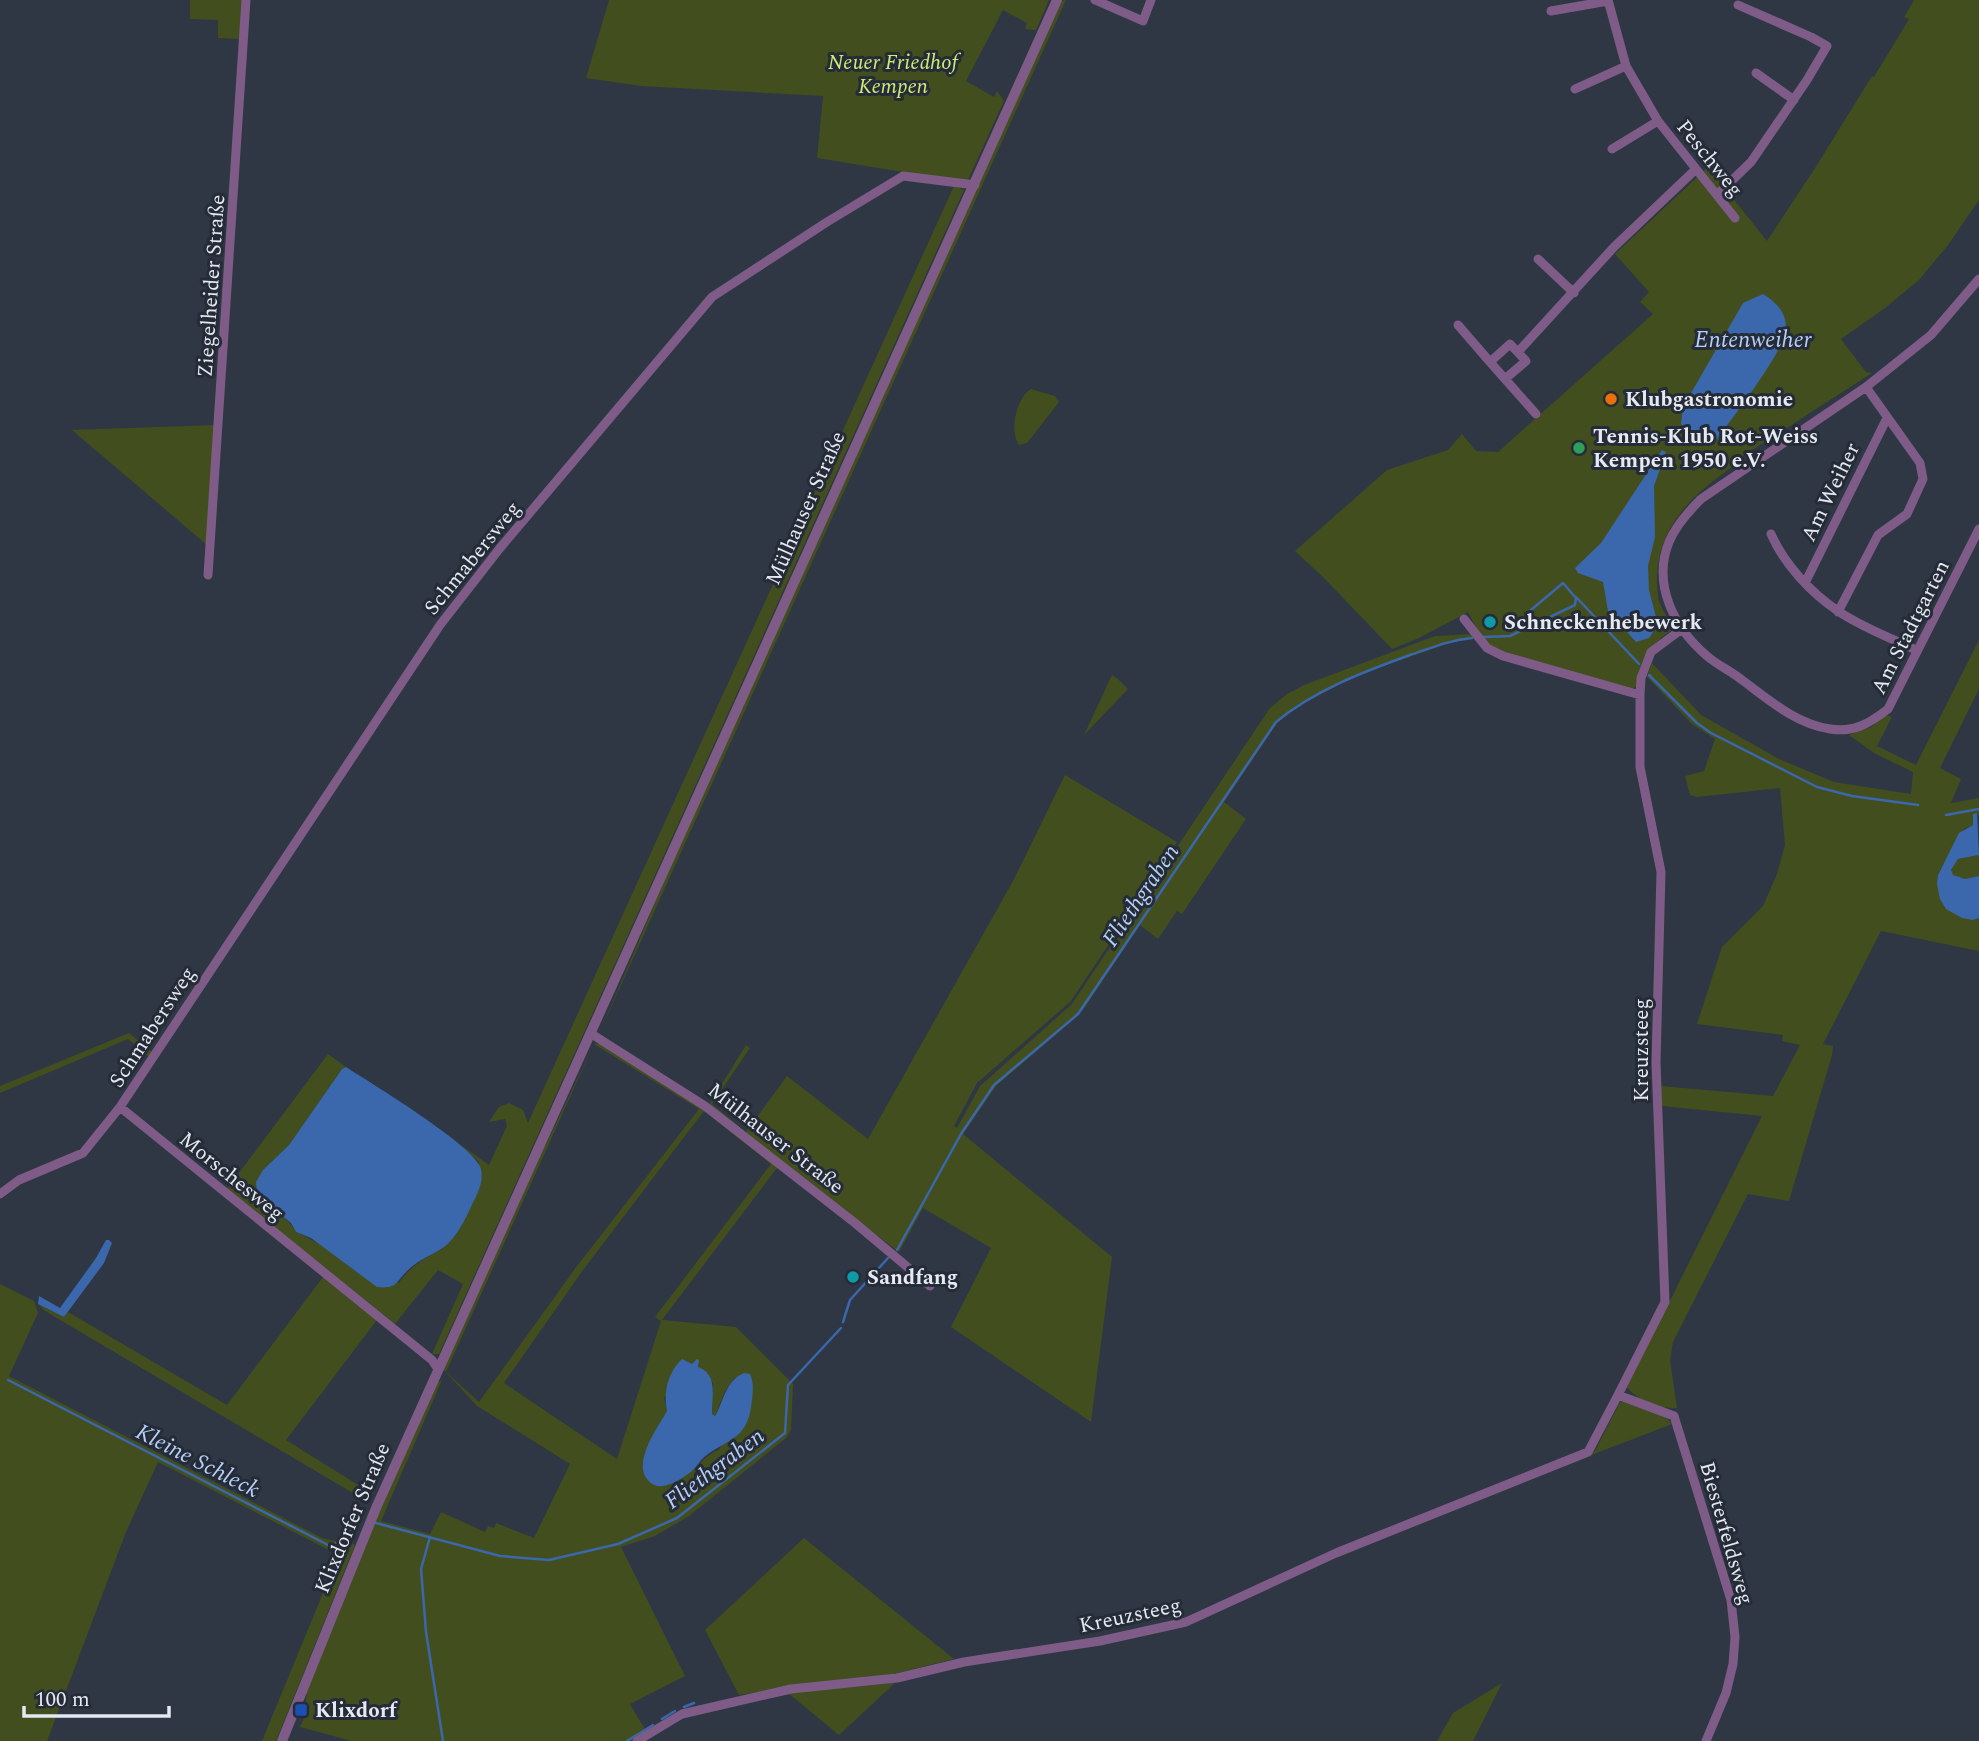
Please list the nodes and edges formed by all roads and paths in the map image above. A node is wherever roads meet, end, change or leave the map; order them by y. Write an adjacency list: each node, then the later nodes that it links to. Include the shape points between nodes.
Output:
1 (246, 0): 30 (street, Ziegelheider Straße)
2 (1057, 0): 15 (street, Mülhauser Straße)
3 (1095, 0): 4 (street, via 1143,21)
4 (1152, 0)
5 (1608, 1): 7 (street, Peschweg); 8 (street, Peschweg)
6 (1738, 5): 11 (street, via 1827,46)
7 (1551, 10)
8 (1626, 66): 10 (street); 12 (street, Peschweg)
9 (1756, 73): 11 (street)
10 (1575, 89)
11 (1794, 100): 16 (street, via 1751,162)
12 (1658, 121): 13 (street, Peschweg); 14 (street, Peschweg)
13 (1612, 149)
14 (1696, 169): 16 (street, Peschweg); 20 (street, via 1614,247)
15 (975, 185): 37 (street, Mülhauser Straße); 38 (street, Schmabersweg, via 903,176 712,297 440,625)
16 (1718, 194): 17 (street, Peschweg)
17 (1735, 218)
18 (1538, 259): 20 (street)
19 (1979, 279): 25 (street, Am Stadtgarten, via 1931,335)
20 (1574, 293): 22 (street)
21 (1458, 325): 23 (street)
22 (1518, 352): 23 (street, via 1510,344); 24 (street, via 1526,361)
23 (1490, 362): 24 (street)
24 (1505, 379): 26 (street)
25 (1866, 387): 27 (street); 34 (street, Am Stadtgarten, via 1717,486 1684,516 1670,540 1663,572 1669,606)
26 (1536, 414)
27 (1887, 418): 31 (street, Am Weiher); 32 (street, via 1920,463 1923,479 1906,514 1878,535)
28 (1979, 529): 35 (street, Am Stadtgarten)
29 (1771, 534): 31 (street, Am Weiher, via 1780,554)
30 (208, 575)
31 (1805, 583): 32 (street, Am Weiher)
32 (1838, 612): 35 (street, Am Weiher)
33 (1464, 619): 36 (street, via 1487,648 1503,656)
34 (1682, 629): 35 (street, Am Stadtgarten, via 1706,656 1771,702 1832,730 1867,725 1888,709); 36 (street, Kreuzsteeg, via 1651,652)
35 (1916, 650)
36 (1640, 695): 43 (street, Kreuzsteeg, via 1640,768 1661,872 1656,1062 1665,1302)
37 (590, 1033): 40 (street, Mülhauser Straße, via 705,1106); 41 (street, Mülhauser Straße)
38 (120, 1107): 39 (street, via 83,1153 19,1180); 42 (street, Morschesweg)
39 (0, 1194)
40 (930, 1286)
41 (463, 1312): 42 (street, Klixdorfer Straße)
42 (438, 1369): 44 (street, Klixdorfer Straße)
43 (1618, 1395): 45 (street, Kreuzsteeg, via 1588,1452 1336,1553 1186,1622 897,1678 791,1689 682,1714); 46 (street, Biesterfeldsweg, via 1674,1416 1731,1600 1734,1664)
44 (282, 1741)
45 (637, 1741)
46 (1706, 1741)

